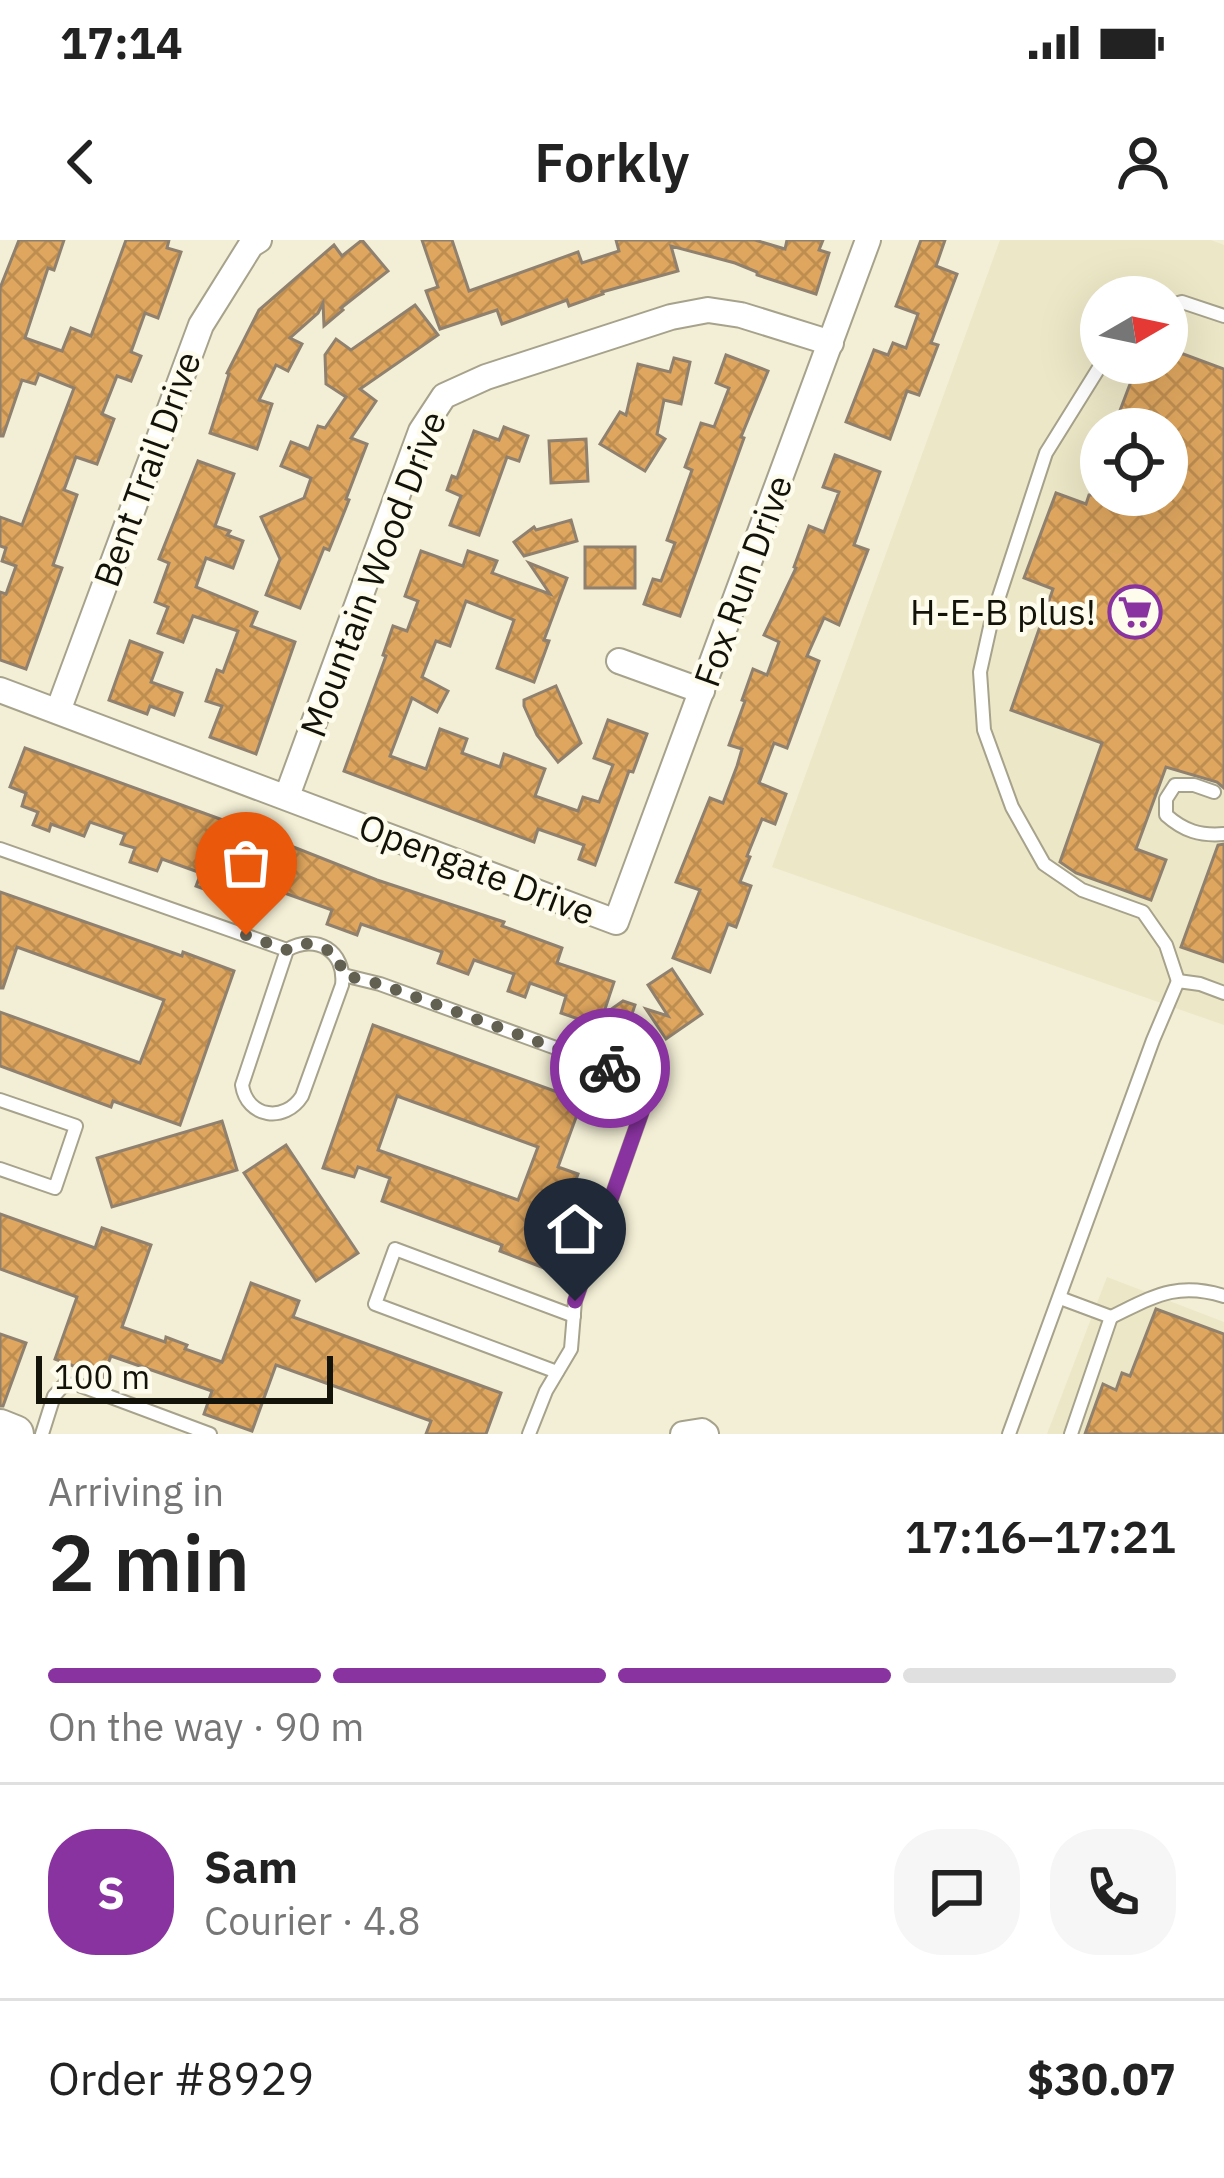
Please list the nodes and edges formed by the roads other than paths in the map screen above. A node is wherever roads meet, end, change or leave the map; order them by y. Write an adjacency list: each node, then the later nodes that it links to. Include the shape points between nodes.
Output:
1 (259, 240): 10 (street, Bent Trail Drive, via 201,326)
2 (868, 240): 5 (street, Fox Run Drive)
3 (1188, 304): 4 (lane)
4 (1224, 316)
5 (831, 344): 9 (street, Fox Run Drive); 12 (street, Mountain Wood Drive, via 708,310 444,396 421,431)
6 (1089, 384): 18 (lane, via 1046,453 992,617 980,672 984,730 1044,864 1082,890 1143,912)
7 (619, 662): 9 (street)
8 (0, 690): 10 (street, Opengate Drive)
9 (702, 691): 15 (street, Fox Run Drive)
10 (58, 710): 12 (street, Opengate Drive)
11 (1214, 792): 13 (lane, via 1175,785 1166,815 1181,828)
12 (287, 796): 15 (street, Opengate Drive)
13 (1224, 834)
14 (0, 848): 16 (lane)
15 (616, 922)
16 (287, 950): 17 (lane, via 301,943 327,949); 17 (lane, via 243,1080 245,1100 260,1112 279,1114 298,1103)
17 (343, 975): 24 (lane, via 652,1083)
18 (1178, 981): 19 (lane); 23 (lane)
19 (1224, 993)
20 (0, 1100): 21 (lane, via 76,1126 55,1188)
21 (0, 1169)
22 (1224, 1296): 25 (lane, via 1164,1292)
23 (1060, 1298): 25 (lane); 34 (lane)
24 (574, 1316): 26 (lane, via 574,1342); 26 (lane, via 394,1249 375,1304)
25 (1111, 1317): 35 (lane)
26 (557, 1372): 31 (lane)
27 (0, 1428): 28 (main road)
28 (16, 1434)
29 (42, 1434): 30 (lane, via 54,1396 76,1384)
30 (210, 1434)
31 (529, 1434)
32 (683, 1434): 33 (street)
33 (706, 1434)
34 (1010, 1434)
35 (1072, 1434)

